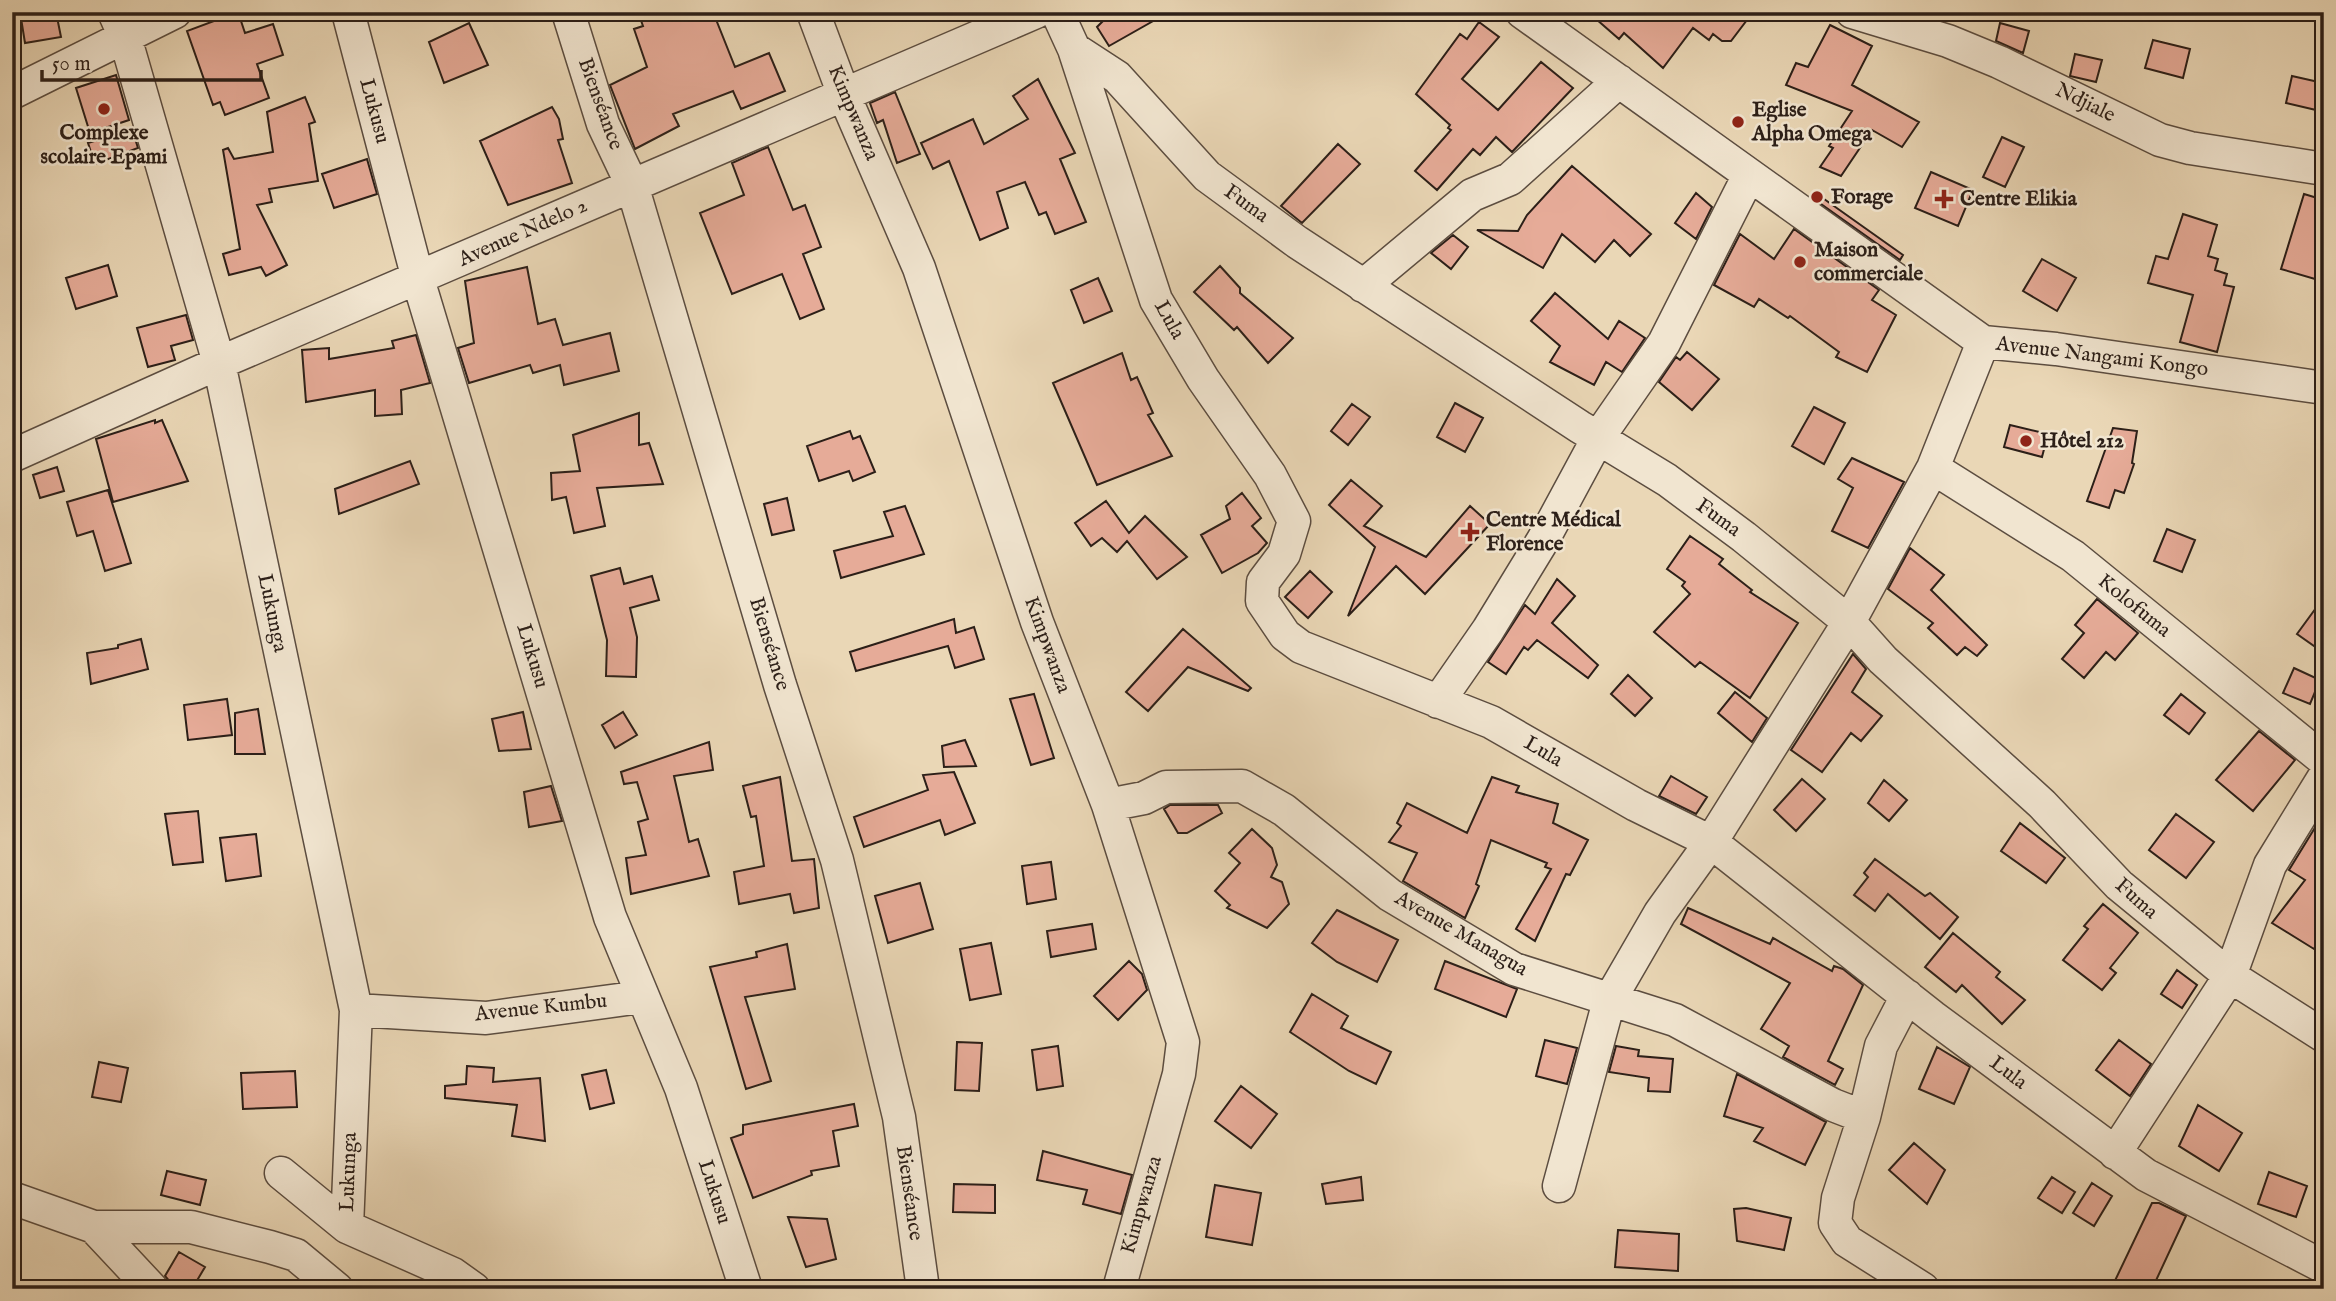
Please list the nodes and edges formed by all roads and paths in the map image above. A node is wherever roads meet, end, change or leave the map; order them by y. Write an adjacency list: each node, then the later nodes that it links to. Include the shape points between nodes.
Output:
1 (175, 12): 9 (street)
2 (348, 12): 17 (street, Lukusu)
3 (568, 12): 16 (street, Bienséance, via 603,124)
4 (813, 12): 13 (street, Kimpwanza)
5 (1036, 12): 13 (street, Avenue Ndelo 2)
6 (1058, 12): 10 (street, Lula)
7 (1522, 12): 11 (street, Avenue Nangami Kongo)
8 (1853, 12): 14 (street, Ndjiale, via 1948,41 2160,140)
9 (119, 25): 12 (street); 20 (street, Lukunga)
10 (1074, 49): 18 (street, Fuma, via 1117,77 1207,176); 26 (street, Lula, via 1156,300 1203,379 1270,475 1294,520 1284,554 1263,582 1262,601 1270,618 1301,647)
11 (1619, 81): 15 (street, Avenue Nangami Kongo); 18 (street, via 1510,179 1472,195)
12 (12, 93)
13 (844, 95): 16 (street, Avenue Ndelo 2); 29 (street, Kimpwanza, via 919,268 1037,622)
14 (2324, 169)
15 (1749, 175): 19 (street, Avenue Nangami Kongo); 22 (street, via 1664,343)
16 (632, 185): 17 (street, Avenue Ndelo 2); 49 (street, Bienséance, via 837,860 899,1117)
17 (418, 279): 20 (street, Avenue Ndelo 2); 33 (street, Lukusu, via 610,916)
18 (1363, 286): 22 (street, Fuma)
19 (1983, 342): 21 (street, Avenue Nangami Kongo); 24 (street)
20 (219, 363): 23 (street, Avenue Ndelo 2); 35 (street, Lukunga)
21 (2324, 388)
22 (1598, 438): 25 (street, Fuma, via 1667,480); 26 (street, via 1488,631)
23 (12, 456)
24 (1933, 468): 25 (street); 27 (street, Kolofuma, via 2073,556)
25 (1849, 622): 30 (street); 31 (street, Fuma, via 1883,660 2042,804 2119,885)
26 (1438, 702): 30 (street, Lula, via 1491,722)
27 (2324, 760)
28 (2324, 777): 31 (street, via 2270,865)
29 (1108, 806): 34 (street, Avenue Managua, via 1144,798 1166,787 1242,786 1284,810 1390,895 1514,970); 50 (street, Kimpwanza, via 1183,1042 1179,1074)
30 (1711, 842): 32 (street, Lula); 34 (street, via 1660,913)
31 (2230, 976): 36 (street, Fuma); 38 (street)
32 (1907, 996): 37 (street, via 1881,1046); 38 (street, Lula)
33 (641, 997): 35 (street, Avenue Kumbu, via 486,1018); 48 (street, Lukusu, via 681,1088)
34 (1609, 1001): 37 (street, Avenue Managua, via 1675,1020); 40 (street)
35 (356, 1010): 43 (street, Lukunga)
36 (2324, 1036)
37 (1864, 1117): 51 (street, via 1838,1198 1835,1223 1847,1241)
38 (2115, 1153): 44 (street, Lula, via 2146,1175)
39 (281, 1173): 43 (street)
40 (1559, 1186)
41 (12, 1198): 42 (street)
42 (94, 1227): 45 (street); 46 (street, via 204,1230 296,1255)
43 (347, 1227): 47 (street, via 453,1274)
44 (2324, 1267)
45 (152, 1289)
46 (337, 1289)
47 (474, 1289)
48 (746, 1289)
49 (923, 1289)
50 (1119, 1289)
51 (1923, 1289)

